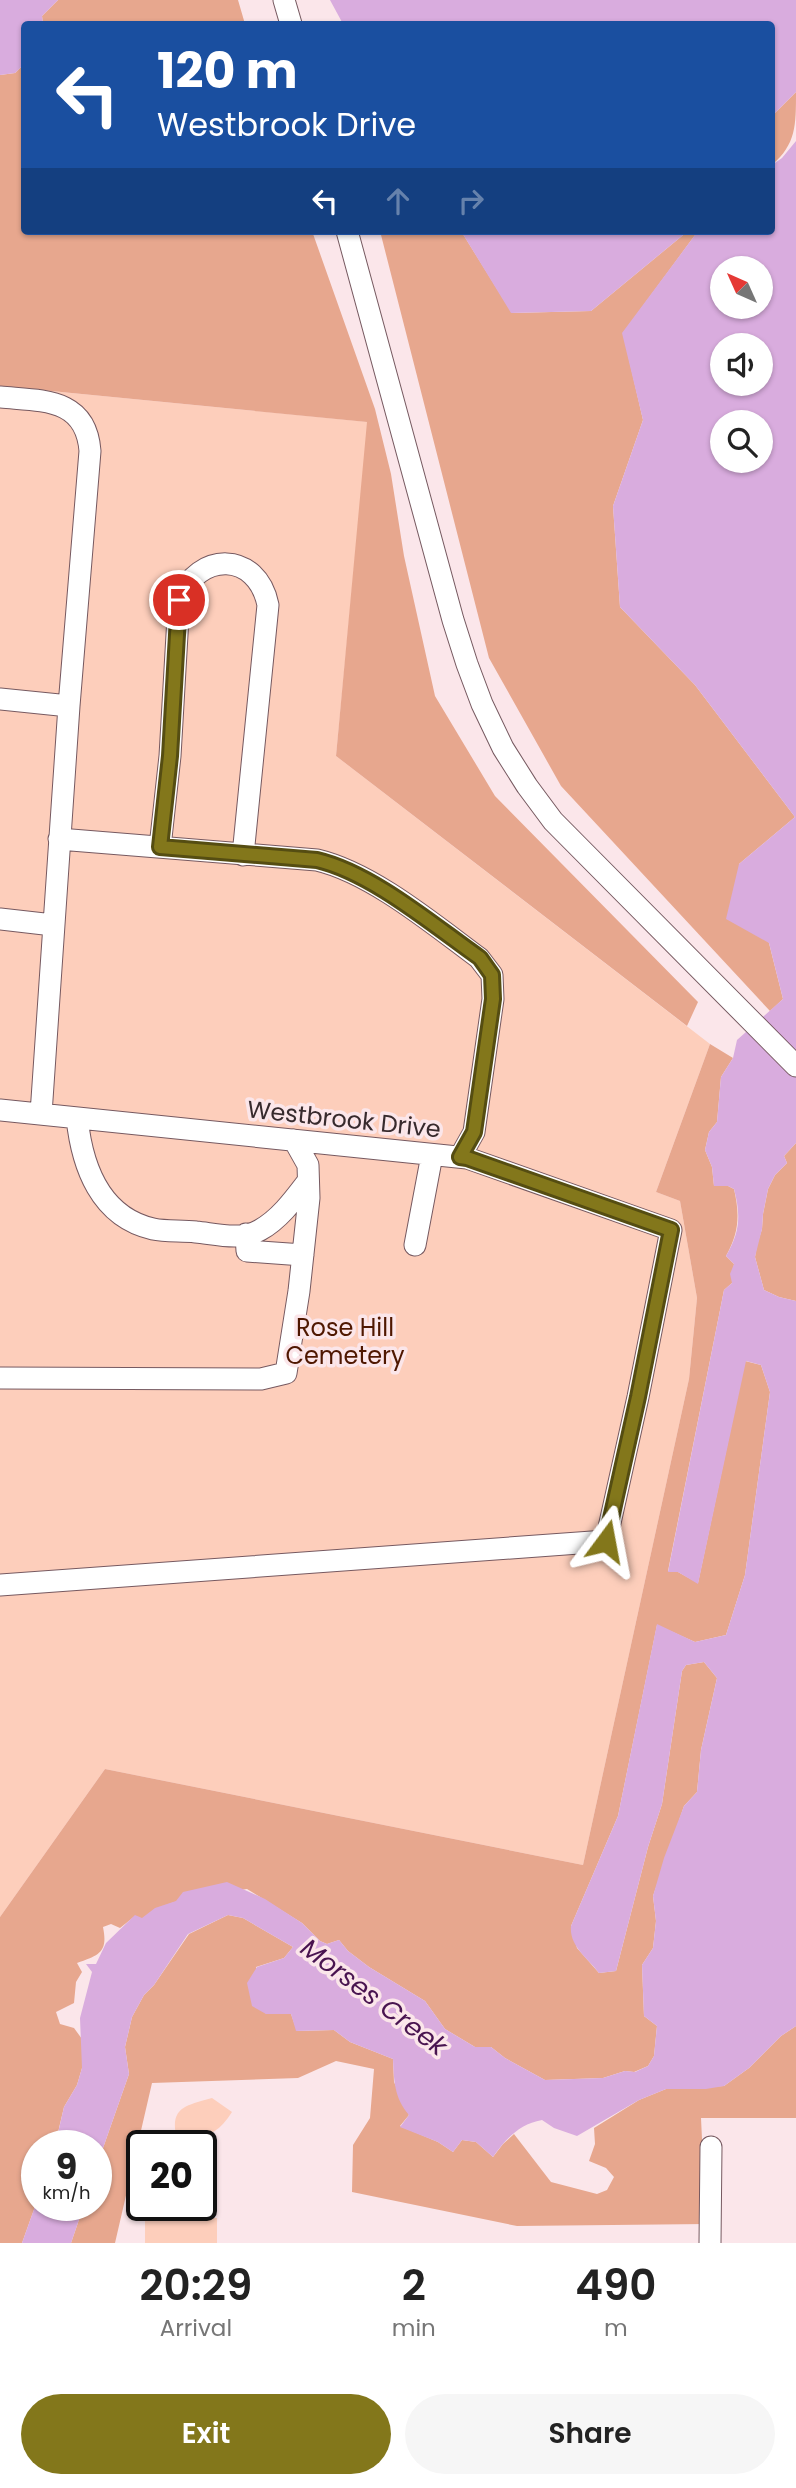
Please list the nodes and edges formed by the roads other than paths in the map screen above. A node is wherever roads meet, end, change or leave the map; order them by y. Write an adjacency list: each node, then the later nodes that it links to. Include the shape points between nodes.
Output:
1 (284, 0): 2 (street)
2 (289, 21)
3 (348, 235): 12 (street, via 453,620 482,704 503,748 553,821)
4 (0, 397): 6 (street, via 60,405 79,418 89,440)
5 (0, 699): 6 (street)
6 (69, 706): 7 (street)
7 (59, 839): 8 (street); 11 (street)
8 (160, 847): 9 (street); 9 (street, via 179,600 184,586 197,573 213,565 231,564 258,578 268,605)
9 (243, 855): 18 (street, via 317,860 354,873 486,966 492,975 493,999 474,1132)
10 (0, 919): 11 (street)
11 (53, 925): 14 (street)
12 (796, 1066)
13 (0, 1110): 14 (street, Westbrook Drive)
14 (41, 1114): 15 (street, Westbrook Drive)
15 (77, 1118): 16 (street, Westbrook Drive); 20 (street, via 88,1170 104,1200 130,1220 154,1229 235,1237)
16 (294, 1140): 17 (street, Westbrook Drive); 19 (street, via 308,1165)
17 (432, 1155): 18 (street, Westbrook Drive); 21 (street)
18 (460, 1157): 24 (street, Westbrook Drive, via 671,1230 606,1541)
19 (309, 1181): 20 (street, via 259,1231); 22 (street)
20 (246, 1234): 22 (street, via 247,1251)
21 (415, 1245)
22 (303, 1255): 23 (street, via 286,1373 261,1379)
23 (0, 1378)
24 (0, 1585)
25 (711, 2147): 26 (street)
26 (710, 2243)

